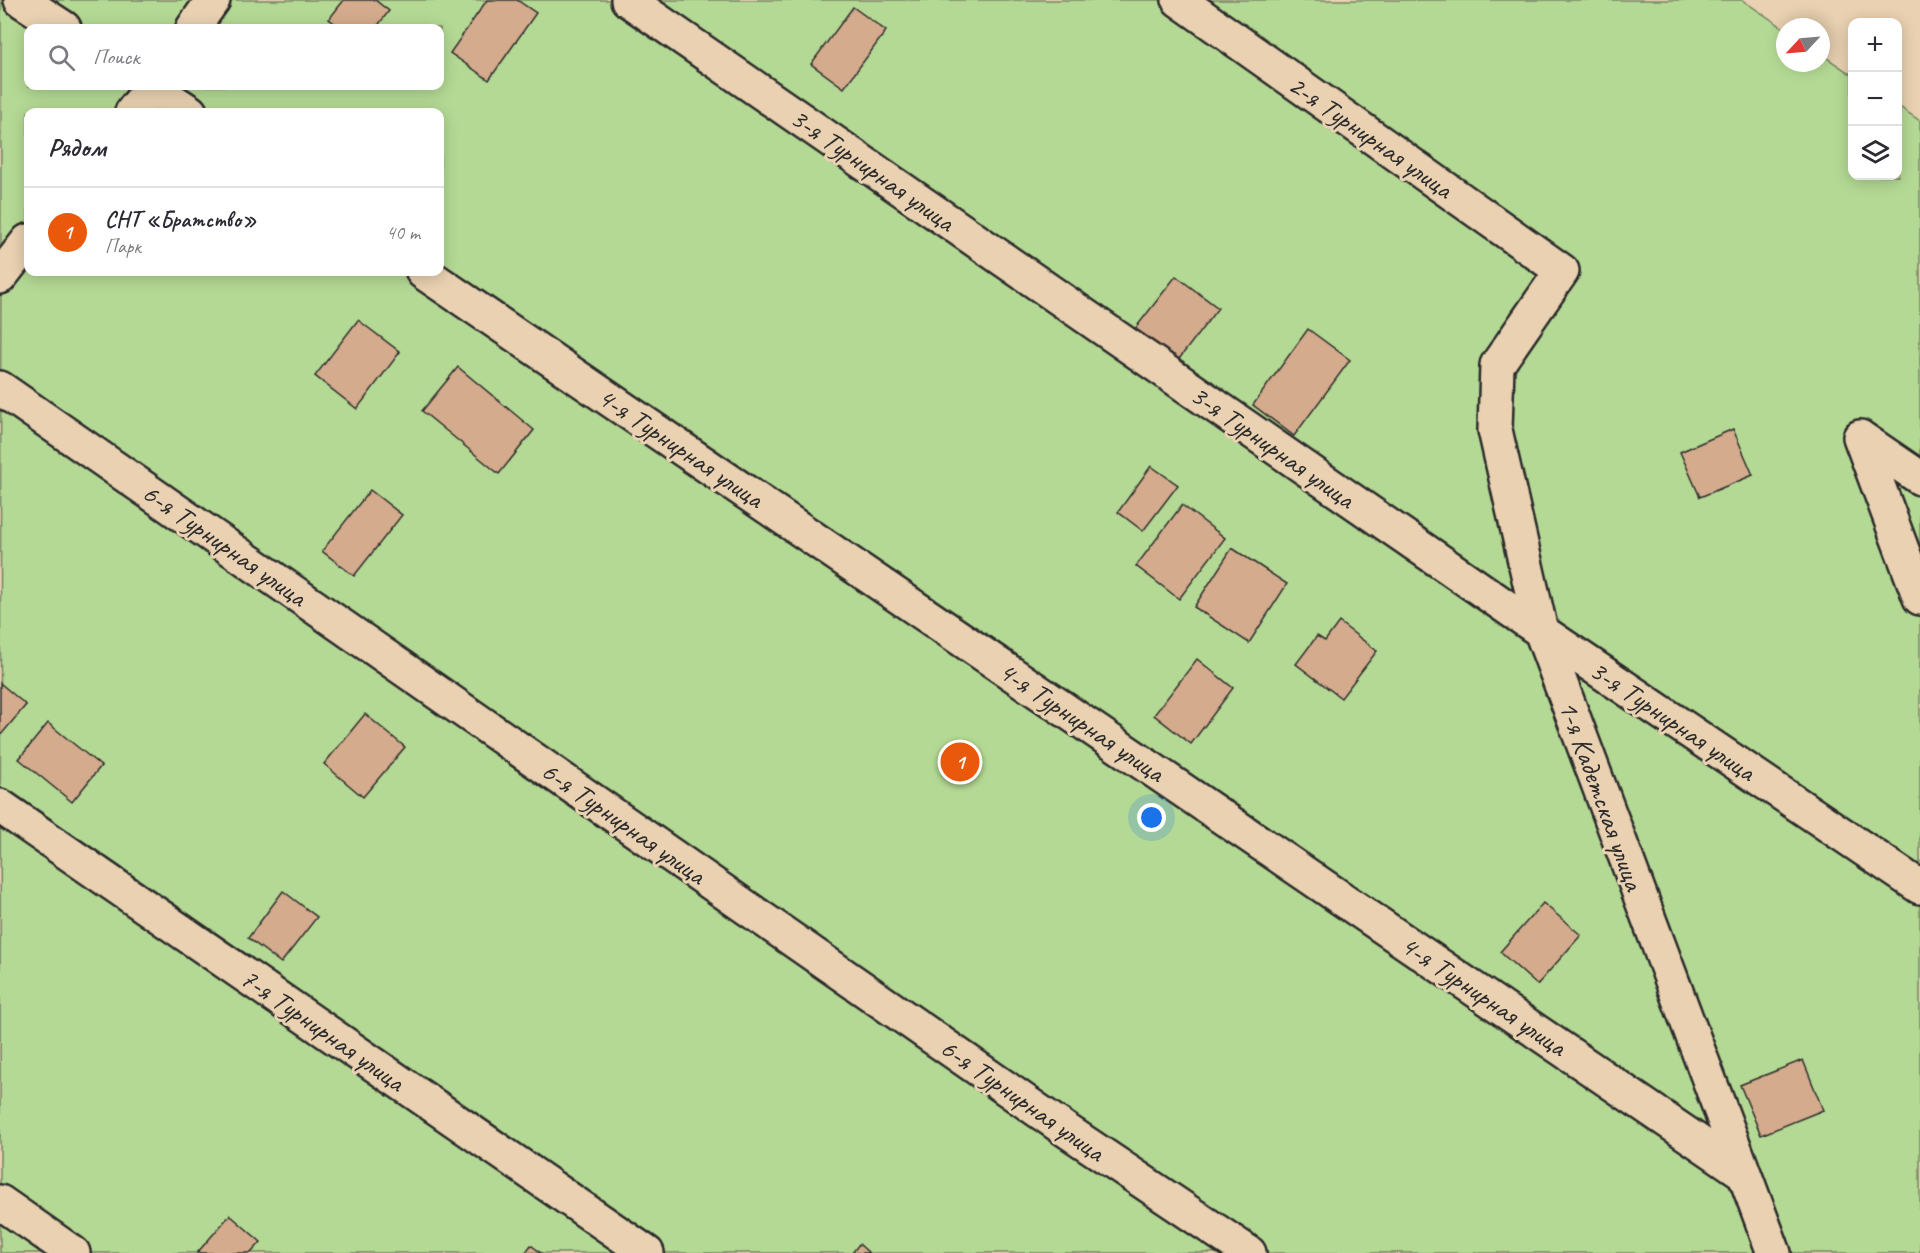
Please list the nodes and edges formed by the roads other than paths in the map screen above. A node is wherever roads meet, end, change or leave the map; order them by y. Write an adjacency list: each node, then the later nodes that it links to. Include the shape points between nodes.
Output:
1 (21, 0): 5 (lane)
2 (213, 0): 6 (lane)
3 (628, 0): 18 (lane, 3-я Турнирная улица)
4 (1179, 0): 12 (lane, 2-я Турнирная улица)
5 (58, 24)
6 (196, 24)
7 (149, 90): 9 (lane)
8 (158, 90): 10 (lane)
9 (135, 108)
10 (184, 108)
11 (24, 247): 14 (lane)
12 (1562, 271): 18 (lane, 1-я Кадетская улица, via 1497,365 1495,430)
13 (429, 276): 21 (lane, 4-я Турнирная улица)
14 (0, 277)
15 (0, 388): 25 (lane, 6-я Турнирная улица)
16 (1920, 478): 17 (lane, via 1860,437)
17 (1920, 598)
18 (1541, 631): 20 (lane, 3-я Турнирная улица); 21 (lane, 1-я Кадетская улица)
19 (0, 806): 24 (lane, 7-я Турнирная улица)
20 (1920, 887)
21 (1741, 1170): 26 (lane, 1-я Кадетская улица)
22 (0, 1202): 23 (lane)
23 (73, 1253)
24 (647, 1253)
25 (1249, 1253)
26 (1774, 1253)

